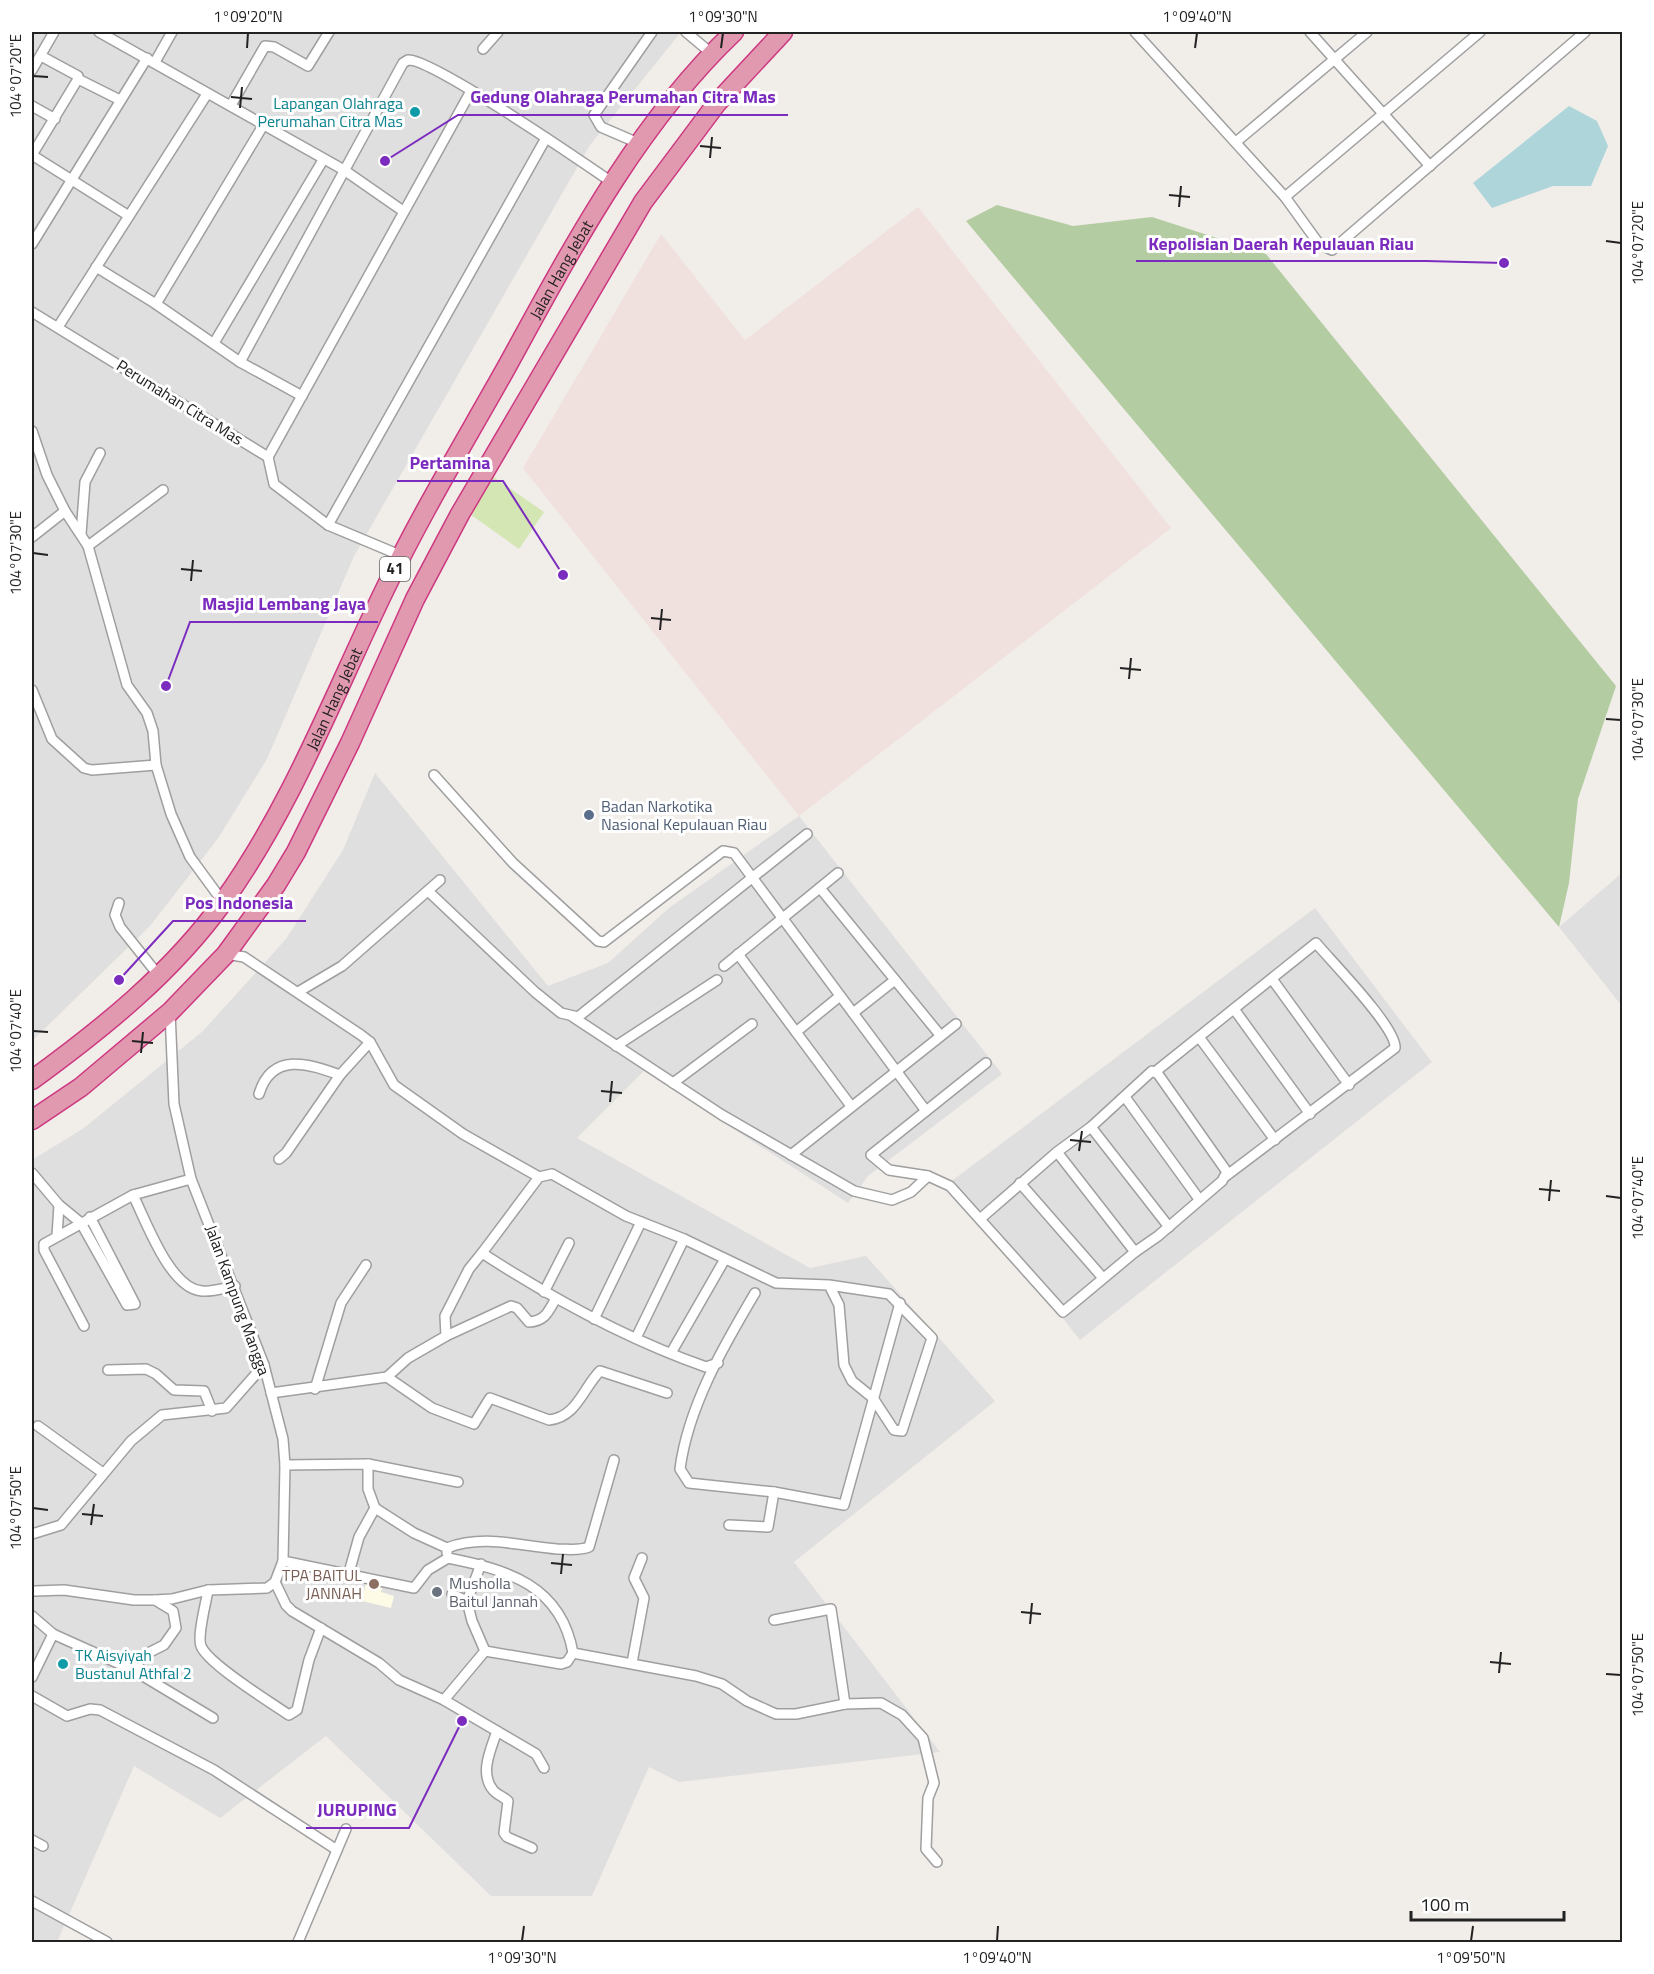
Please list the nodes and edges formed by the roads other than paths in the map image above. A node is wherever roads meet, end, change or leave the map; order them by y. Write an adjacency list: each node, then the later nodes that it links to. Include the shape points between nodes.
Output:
1 (54, 32): 17 (street)
2 (99, 32): 18 (street)
3 (172, 32): 18 (street)
4 (328, 32): 25 (street, via 308,66 265,46)
5 (496, 32): 15 (street)
6 (652, 32): 32 (street, via 594,115 602,127)
7 (686, 32): 16 (street)
8 (734, 32): 16 (highway, Jalan Hang Jebat / 41)
9 (783, 32): 63 (highway, via 717,103 643,202 460,514 415,599)
10 (1135, 32): 31 (street)
11 (1310, 32): 19 (street)
12 (1367, 32): 19 (street)
13 (1480, 32): 27 (street)
14 (1585, 32): 34 (street)
15 (483, 49)
16 (711, 52): 32 (highway, Jalan Hang Jebat / 41)
17 (41, 56): 20 (street); 21 (street)
18 (151, 60): 23 (street); 24 (street)
19 (1335, 60): 27 (street); 31 (street)
20 (32, 70)
21 (78, 79): 24 (street); 28 (street)
22 (471, 91): 30 (street); 35 (street, via 420,61 403,63); 39 (street)
23 (207, 94): 25 (street); 40 (street)
24 (120, 100): 36 (street)
25 (231, 105): 29 (street)
26 (32, 106): 28 (street)
27 (1384, 112): 34 (street); 38 (street)
28 (55, 119): 36 (street, via 32,155)
29 (264, 124): 33 (street); 43 (street)
30 (546, 138): 37 (street); 54 (street)
31 (1236, 142): 38 (street)
32 (638, 143): 37 (highway, Jalan Hang Jebat / 41)
33 (323, 160): 35 (street); 46 (street)
34 (1430, 166): 38 (street, via 1332,250 1319,244)
35 (344, 170): 39 (street); 47 (street)
36 (72, 179): 40 (street); 41 (street)
37 (613, 183): 58 (highway, Jalan Hang Jebat / 41, via 465,437)
38 (1285, 197)
39 (403, 211): 48 (street)
40 (129, 216): 42 (street)
41 (32, 244)
42 (96, 267): 43 (street); 45 (street)
43 (156, 304): 46 (street)
44 (32, 312): 45 (street, Perumahan Citra Mas)
45 (58, 327): 51 (street, Perumahan Citra Mas)
46 (214, 343): 47 (street)
47 (240, 362): 48 (street)
48 (302, 396): 51 (street)
49 (32, 431): 53 (street)
50 (100, 453): 55 (street, via 85,482)
51 (268, 457): 54 (street, via 274,484)
52 (163, 490): 57 (street)
53 (65, 511): 55 (street); 56 (street)
54 (328, 525): 58 (street)
55 (81, 534): 57 (street)
56 (32, 537)
57 (88, 546): 60 (street, via 127,685 147,713 153,731)
58 (402, 556): 62 (highway, Jalan Hang Jebat / 41)
59 (32, 690): 60 (street, via 50,736 84,768)
60 (156, 765): 70 (street, via 190,858)
61 (434, 775): 66 (street, via 513,863 598,941 604,942 624,928 723,851 734,853)
62 (282, 807): 63 (highway); 70 (highway, Jalan Hang Jebat / 41)
63 (310, 822): 73 (highway, via 276,885)
64 (807, 834): 66 (street)
65 (838, 873): 68 (street)
66 (754, 877): 72 (street); 85 (street, via 578,1017)
67 (440, 880): 69 (street)
68 (820, 888): 72 (street); 79 (street)
69 (428, 891): 80 (street, via 342,966); 85 (street, via 535,992)
70 (223, 902): 76 (highway, Jalan Hang Jebat / 41)
71 (119, 903): 76 (street, via 115,915 120,927)
72 (782, 919): 74 (street); 81 (street)
73 (226, 954): 80 (street, via 244,957); 83 (highway)
74 (738, 954): 75 (street); 88 (street)
75 (724, 966)
76 (159, 976): 97 (highway, Jalan Hang Jebat / 41, via 110,1022)
77 (1272, 979): 82 (street); 99 (street); 99 (street, via 1316,943 1378,1014 1395,1041 1395,1048)
78 (717, 980): 92 (street)
79 (895, 980): 84 (street); 89 (street)
80 (298, 992): 91 (street)
81 (840, 996): 84 (street); 88 (street)
82 (1234, 1009): 90 (street); 104 (street)
83 (170, 1012): 105 (highway, via 81,1087); 115 (street, Jalan Kampung Mangga, via 174,1104)
84 (853, 1013): 94 (street)
85 (573, 1017): 92 (street)
86 (752, 1024): 98 (street)
87 (956, 1024): 89 (street)
88 (796, 1032): 102 (street)
89 (940, 1035): 94 (street)
90 (1200, 1037): 95 (street); 107 (street)
91 (370, 1042): 96 (street); 114 (street, via 394,1085 463,1134)
92 (616, 1046): 98 (street)
93 (986, 1063): 103 (street)
94 (896, 1071): 102 (street); 103 (street)
95 (1155, 1072): 101 (street, via 1149,1073); 113 (street, via 1227,1168)
96 (340, 1075): 100 (street, via 298,1062 272,1073); 110 (street)
97 (32, 1080)
98 (673, 1083): 109 (street)
99 (1349, 1084): 104 (street)
100 (259, 1094)
101 (1125, 1097): 106 (street); 118 (street)
102 (851, 1106): 109 (street)
103 (926, 1111): 112 (street, via 871,1155 890,1170)
104 (1310, 1114): 107 (street)
105 (32, 1120)
106 (1090, 1127): 108 (street); 123 (street)
107 (1275, 1140): 113 (street)
108 (1057, 1152): 116 (street); 127 (street)
109 (791, 1155): 112 (street, via 854,1191 892,1200 911,1192)
110 (279, 1159)
111 (32, 1173): 119 (street)
112 (928, 1176): 120 (street, via 950,1186)
113 (1226, 1176): 118 (street)
114 (539, 1177): 122 (street, via 559,1176); 128 (street)
115 (191, 1179): 117 (street); 133 (street, Jalan Kampung Mangga)
116 (1020, 1183): 120 (street); 131 (street)
117 (133, 1195): 121 (street); 133 (street, via 169,1267 192,1289)
118 (1199, 1199): 123 (street)
119 (59, 1205): 121 (street); 124 (street)
120 (980, 1219): 131 (street, via 1063,1312)
121 (85, 1220): 121 (street, via 135,1304 127,1305); 124 (street)
122 (641, 1222): 125 (street); 138 (street)
123 (1169, 1227): 127 (street)
124 (57, 1236): 139 (street, via 44,1244 44,1250)
125 (684, 1239): 129 (street); 141 (street)
126 (569, 1243): 134 (street)
127 (1135, 1252): 131 (street)
128 (482, 1253): 134 (street); 140 (street, via 469,1269 445,1316)
129 (725, 1259): 132 (street, via 776,1283); 142 (street)
130 (366, 1265): 147 (street, via 341,1304)
131 (1103, 1278)
132 (829, 1285): 137 (street, via 889,1294); 150 (street, via 838,1305 844,1365 852,1381)
133 (235, 1286): 144 (street, Jalan Kampung Mangga)
134 (544, 1292): 136 (street)
135 (755, 1293): 143 (street)
136 (555, 1300): 138 (street); 140 (street, via 546,1316 538,1321 529,1322 511,1305)
137 (900, 1303): 150 (street); 150 (street, via 932,1338 902,1431 894,1430)
138 (594, 1319): 141 (street)
139 (84, 1326)
140 (446, 1336): 146 (street, via 408,1358)
141 (636, 1338): 142 (street)
142 (671, 1353): 143 (street, via 706,1367)
143 (718, 1363): 158 (street, via 696,1405 680,1469 689,1483)
144 (264, 1365): 148 (street, Jalan Kampung Mangga); 151 (street, via 229,1406)
145 (108, 1370): 151 (street, via 146,1369 174,1390 204,1391)
146 (387, 1377): 147 (street); 149 (street, via 432,1408 474,1424 490,1398 549,1420 556,1419 579,1402 600,1371)
147 (315, 1389): 148 (street)
148 (271, 1393): 155 (street, Jalan Kampung Mangga)
149 (667, 1393)
150 (873, 1398): 158 (street, via 844,1505)
151 (212, 1411): 156 (street, via 162,1415 131,1441)
152 (38, 1426): 156 (street)
153 (614, 1460): 162 (street, via 589,1547 549,1548 480,1540)
154 (368, 1464): 155 (street); 157 (street); 159 (street, via 368,1490)
155 (285, 1465): 164 (street, Jalan Kampung Mangga)
156 (103, 1473): 161 (street, via 62,1525)
157 (458, 1482)
158 (774, 1492): 160 (street, via 768,1527)
159 (375, 1508): 162 (street); 166 (street, via 359,1537)
160 (729, 1525)
161 (32, 1534)
162 (447, 1553): 165 (street); 166 (street, via 414,1588)
163 (642, 1558): 179 (street, via 634,1578 644,1598)
164 (282, 1561): 166 (street); 167 (street, Jalan Kampung Mangga)
165 (481, 1564): 172 (street); 178 (street, via 518,1577 536,1589 568,1627)
166 (348, 1576)
167 (275, 1582): 168 (street, via 267,1588); 175 (street, via 286,1605)
168 (208, 1590): 171 (street); 175 (street, via 202,1648 219,1666 289,1714 297,1710)
169 (33, 1592): 171 (street, via 64,1590)
170 (452, 1594): 172 (street)
171 (155, 1600): 180 (street, via 173,1611 176,1628 164,1645 144,1655)
172 (467, 1601): 177 (street)
173 (32, 1616): 176 (street)
174 (774, 1620): 184 (street, via 831,1609)
175 (321, 1628): 183 (street, via 379,1663 399,1680)
176 (53, 1634): 180 (street); 181 (street)
177 (485, 1651): 178 (street, via 561,1664); 183 (street)
178 (573, 1653): 179 (street)
179 (632, 1663): 184 (street, via 717,1682 776,1714)
180 (133, 1670): 185 (street)
181 (32, 1677)
182 (32, 1696): 192 (street, via 67,1716 100,1710 214,1770)
183 (444, 1700): 186 (street)
184 (846, 1704): 193 (street, via 881,1703 902,1715 923,1738 934,1783 928,1798 926,1849)
185 (213, 1718)
186 (497, 1731): 187 (street, via 539,1756); 191 (street, via 486,1765 488,1781 508,1801 504,1833)
187 (544, 1768)
188 (346, 1829): 192 (street)
189 (32, 1840): 190 (street)
190 (43, 1846)
191 (532, 1848)
192 (337, 1850): 196 (street)
193 (936, 1862)
194 (32, 1901): 195 (street)
195 (107, 1942)
196 (298, 1942)

